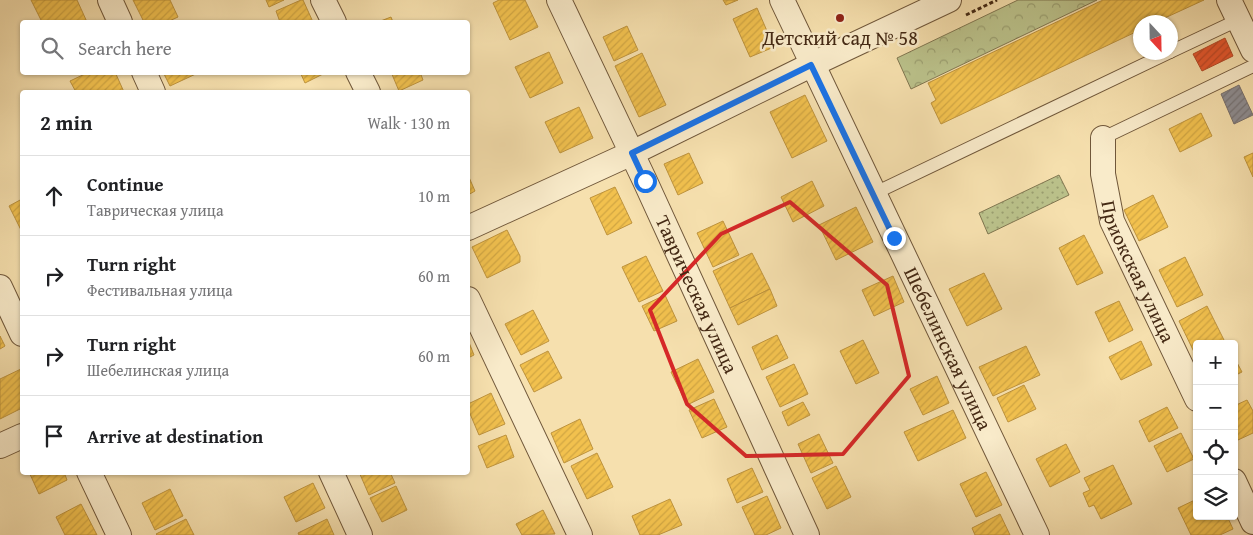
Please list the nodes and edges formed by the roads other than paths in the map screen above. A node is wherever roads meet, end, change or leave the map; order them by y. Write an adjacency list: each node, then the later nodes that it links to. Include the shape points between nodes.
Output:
1 (110, 0): 7 (street)
2 (323, 0): 8 (street)
3 (559, 0): 19 (street, Таврическая улица)
4 (782, 0): 12 (street, Шебелинская улица)
5 (949, 0): 12 (street)
6 (1234, 10): 9 (lane); 10 (street)
7 (119, 20)
8 (333, 20)
9 (1178, 47)
10 (1253, 50)
11 (1153, 60): 20 (lane)
12 (811, 65): 19 (street); 20 (street, Шебелинская улица)
13 (1253, 66): 18 (lane)
14 (145, 75): 16 (street)
15 (360, 75): 17 (street)
16 (152, 90)
17 (367, 90)
18 (1104, 138): 25 (street, Приокская улица, via 1103,174 1112,221)
19 (632, 153): 21 (street); 35 (street, Таврическая улица)
20 (873, 194): 36 (street, Шебелинская улица)
21 (470, 227)
22 (0, 287): 24 (street)
23 (470, 303): 34 (street)
24 (20, 330)
25 (1193, 391)
26 (20, 437): 27 (street)
27 (0, 446)
28 (90, 475): 32 (street)
29 (332, 475): 33 (street)
30 (1238, 490): 31 (street)
31 (1253, 522)
32 (119, 535)
33 (360, 535)
34 (580, 535)
35 (808, 535)
36 (1037, 535)

